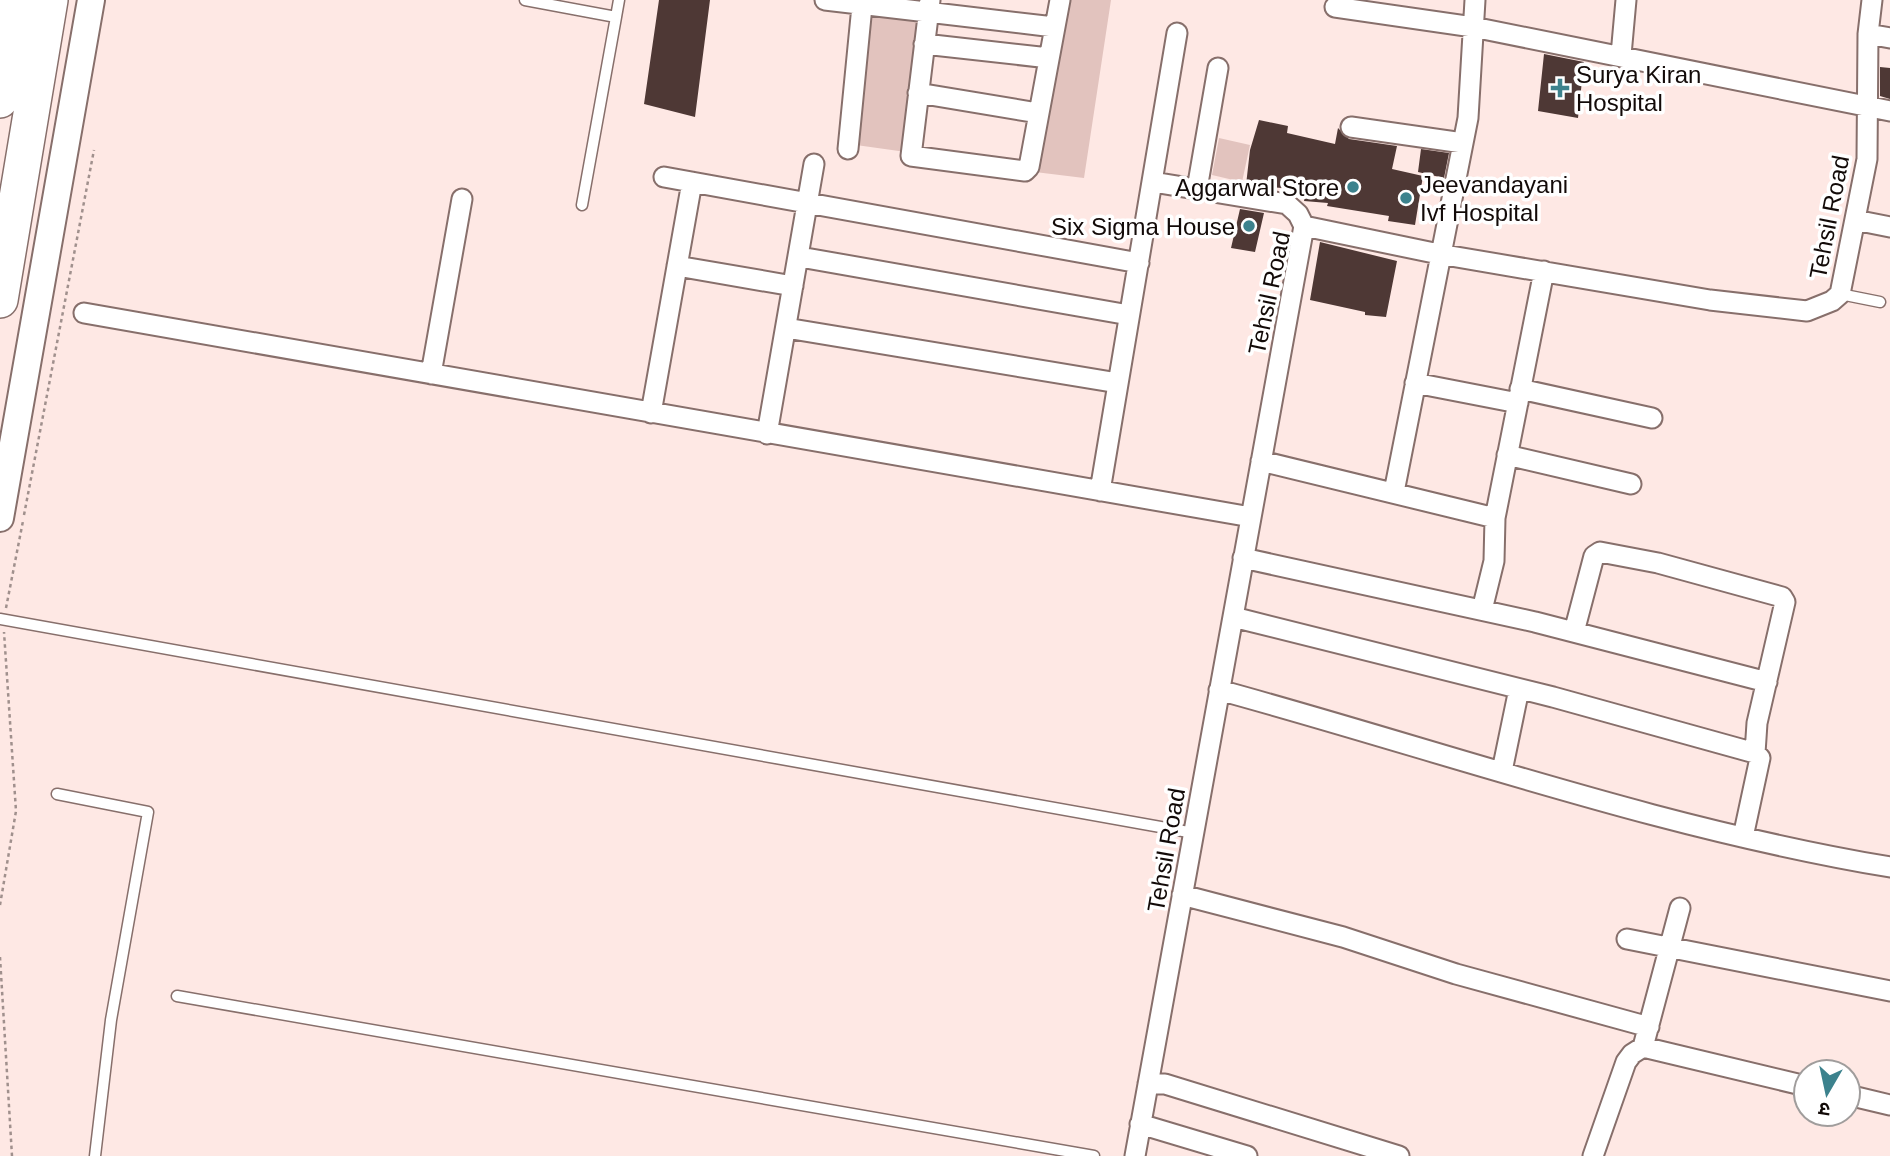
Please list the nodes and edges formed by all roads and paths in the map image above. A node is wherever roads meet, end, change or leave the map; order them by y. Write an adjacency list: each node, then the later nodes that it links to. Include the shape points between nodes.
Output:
1 (17, 0): 25 (highway)
2 (50, 0): 51 (highway)
3 (91, 0): 69 (street)
4 (526, 0): 14 (lane)
5 (619, 0): 14 (lane)
6 (825, 0): 11 (street)
7 (1060, 0): 15 (street)
8 (1475, 0): 16 (street)
9 (1626, 0): 21 (street)
10 (1872, 0): 18 (street, Tehsil Road)
11 (852, 3): 12 (street); 31 (street)
12 (929, 7): 15 (street); 20 (street)
13 (1335, 7): 16 (street)
14 (616, 17): 40 (lane)
15 (1054, 27): 22 (street)
16 (1473, 27): 21 (street); 30 (street)
17 (1177, 33): 36 (street)
18 (1868, 34): 19 (street); 26 (street, Tehsil Road)
19 (1890, 38)
20 (925, 44): 22 (street); 24 (street)
21 (1621, 55): 26 (street)
22 (1049, 58): 28 (street)
23 (1218, 68): 37 (street)
24 (918, 93): 28 (street); 28 (street, via 910,151 914,158 1025,171 1030,167)
25 (0, 100)
26 (1868, 108): 27 (street); 41 (street, Tehsil Road, via 1867,159)
27 (1890, 111)
28 (1038, 113)
29 (1351, 127): 30 (street)
30 (1463, 143): 44 (street)
31 (848, 149)
32 (94, 150): 74 (path)
33 (814, 164): 39 (street)
34 (664, 177): 35 (street)
35 (692, 182): 39 (street); 47 (street)
36 (1153, 182): 37 (street); 46 (street)
37 (1197, 189): 42 (street, via 1287,204)
38 (462, 199): 56 (street)
39 (807, 203): 45 (street); 46 (street)
40 (582, 205)
41 (1855, 220): 43 (street); 50 (street, Tehsil Road)
42 (1304, 226): 44 (street, Tehsil Road); 64 (street, Tehsil Road)
43 (1890, 227)
44 (1439, 254): 48 (street, Tehsil Road); 58 (street)
45 (800, 257): 49 (street); 54 (street)
46 (1139, 263): 54 (street)
47 (677, 266): 49 (street); 60 (street)
48 (1544, 271): 50 (street, Tehsil Road, via 1792,310 1807,311); 59 (street)
49 (793, 286): 55 (street)
50 (1840, 294): 52 (lane)
51 (0, 300)
52 (1880, 302)
53 (85, 313): 56 (street)
54 (1129, 315): 57 (street)
55 (786, 328): 57 (street); 62 (street)
56 (431, 374): 60 (street)
57 (1118, 383): 66 (street)
58 (1415, 383): 59 (street); 67 (street)
59 (1519, 396): 61 (street); 63 (street)
60 (651, 413): 62 (street)
61 (1653, 418)
62 (767, 434): 66 (street)
63 (1507, 455): 65 (street); 70 (street)
64 (1261, 461): 67 (street); 68 (street, Tehsil Road)
65 (1630, 484)
66 (1100, 491): 68 (street)
67 (1394, 492): 70 (street)
68 (1251, 517): 71 (street, Tehsil Road)
69 (0, 518)
70 (1495, 518): 72 (street, via 1494,561)
71 (1243, 558): 72 (street); 73 (street, Tehsil Road)
72 (1482, 610): 75 (street)
73 (1233, 617): 77 (street); 78 (street, Tehsil Road)
74 (2, 620): 82 (lane); 86 (path, via 16,811)
75 (1574, 632): 76 (street); 76 (street, via 1594,556 1600,552 1658,563 1785,599)
76 (1767, 682): 79 (street)
77 (1519, 689): 79 (street); 80 (street)
78 (1219, 690): 80 (street); 82 (street, Tehsil Road)
79 (1755, 752): 83 (street, via 1760,758)
80 (1502, 771): 83 (street)
81 (57, 794): 102 (lane, via 148,812 111,1020)
82 (1194, 833): 85 (street, Tehsil Road)
83 (1743, 836): 84 (street, via 1804,853)
84 (1890, 867)
85 (1182, 895): 93 (street, via 1330,933 1456,974); 96 (street, Tehsil Road)
86 (0, 905)
87 (1680, 908): 89 (street)
88 (1627, 939): 89 (street)
89 (1668, 947): 91 (street); 93 (street)
90 (0, 957): 101 (path)
91 (1890, 991)
92 (177, 996): 103 (lane)
93 (1649, 1027): 94 (street)
94 (1643, 1047): 95 (street); 100 (street, via 1626,1062)
95 (1792, 1083)
96 (1148, 1084): 99 (street, Tehsil Road); 106 (street, via 1165,1084)
97 (1862, 1098): 98 (street)
98 (1890, 1105)
99 (1140, 1124): 104 (street, Tehsil Road); 105 (street)
100 (1601, 1155)
101 (12, 1156)
102 (95, 1156)
103 (1094, 1156)
104 (1135, 1156)
105 (1247, 1156)
106 (1399, 1156)

